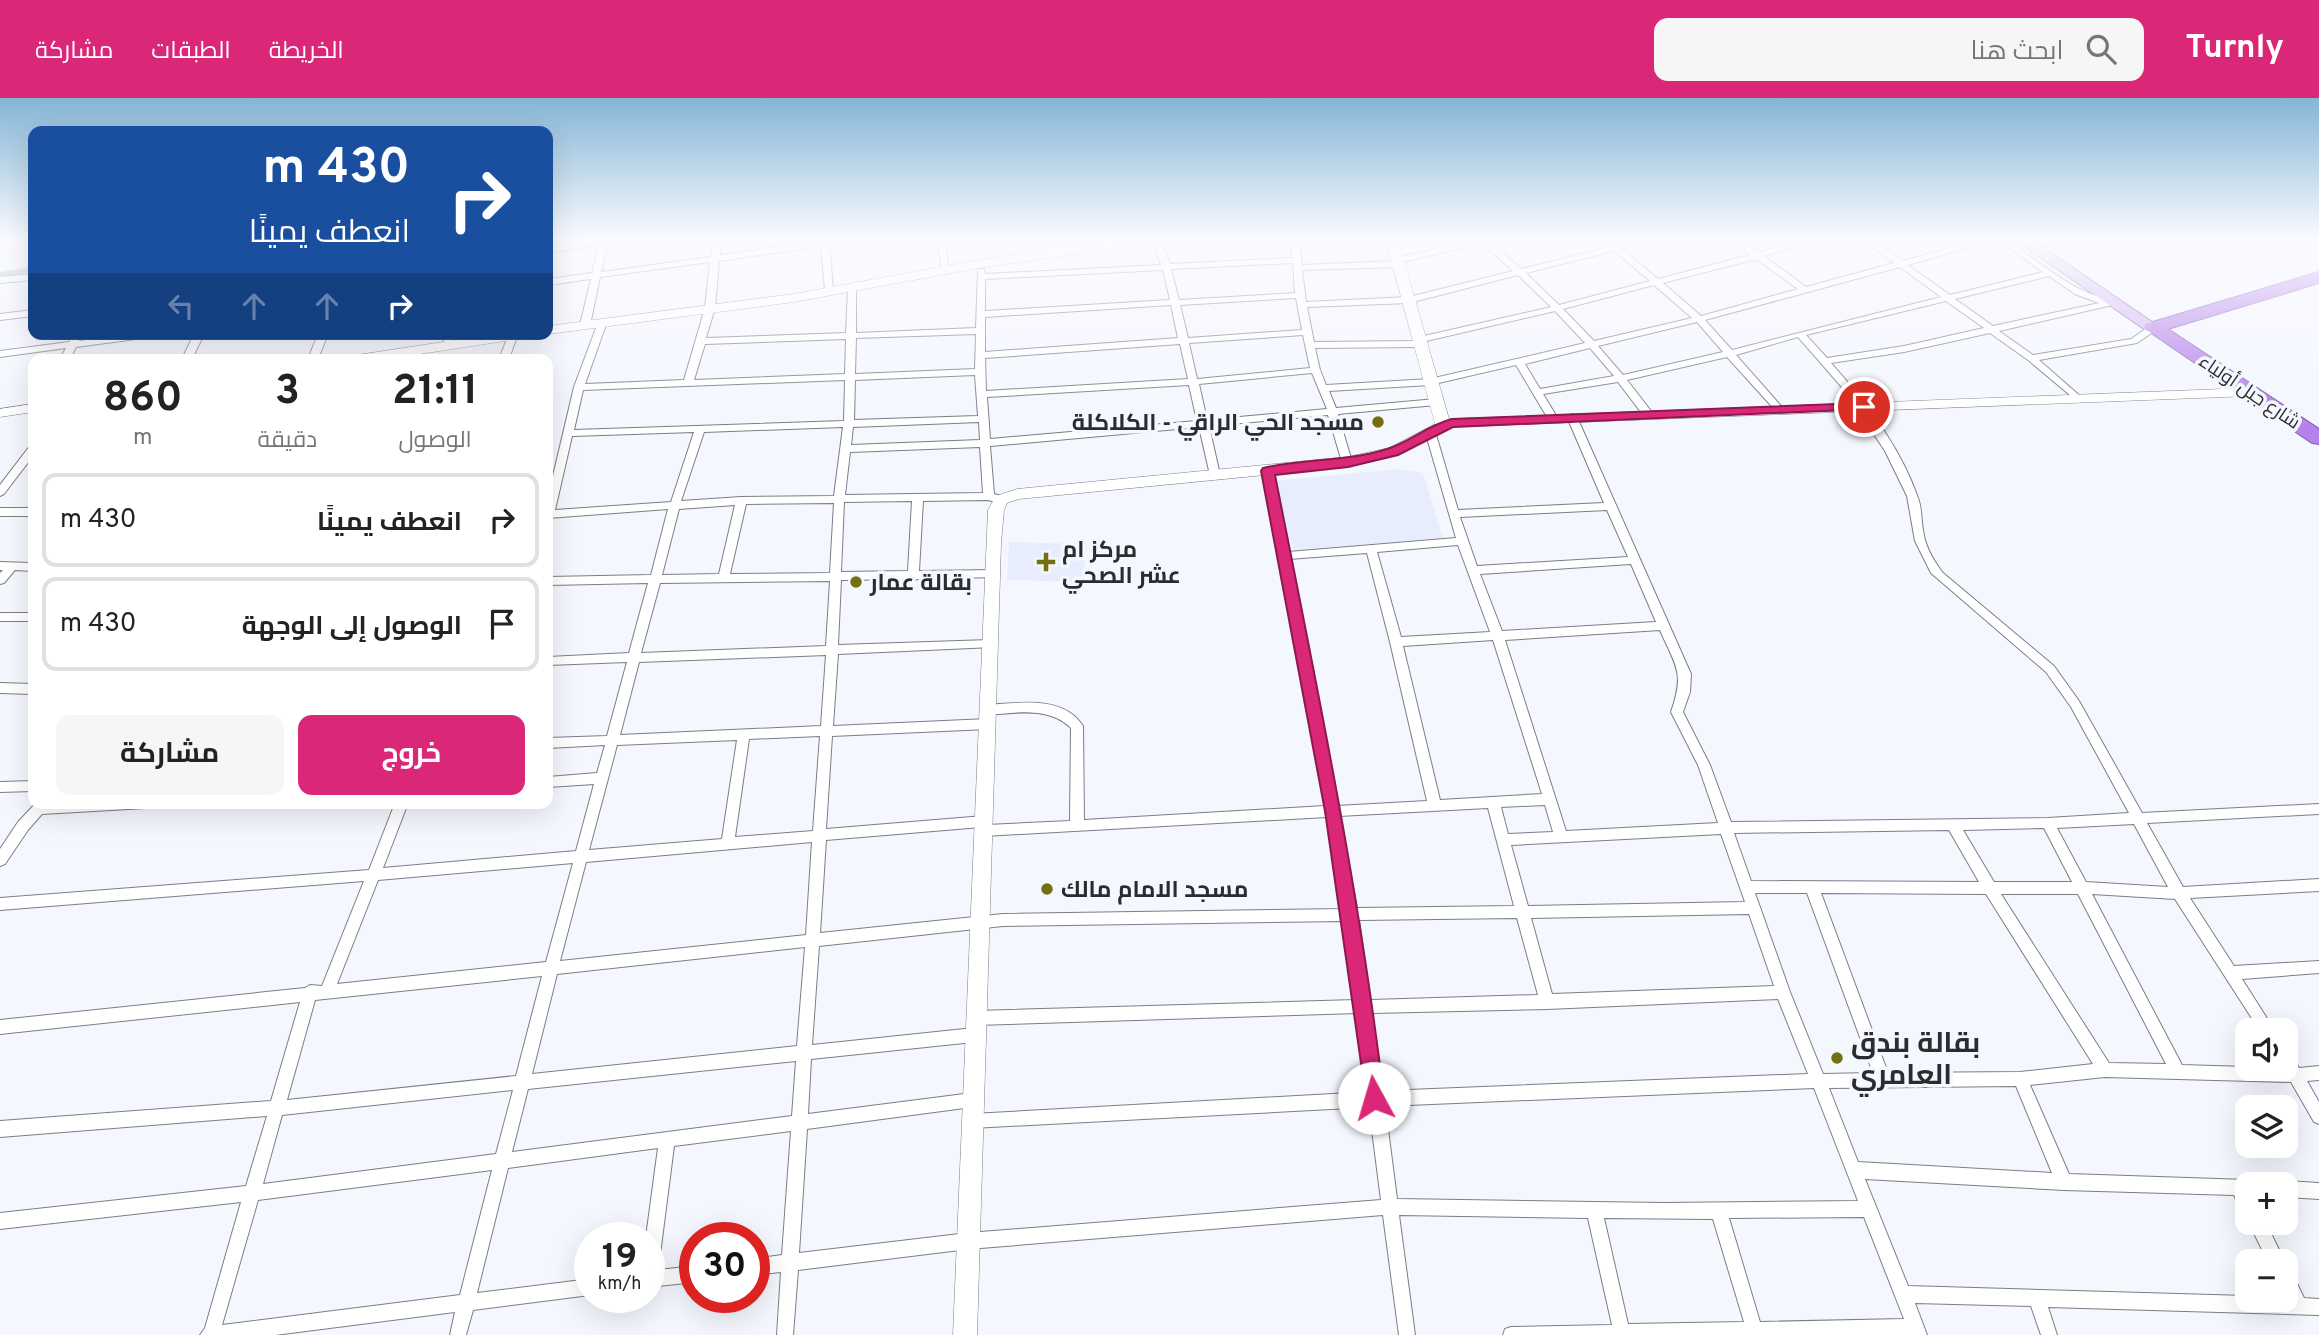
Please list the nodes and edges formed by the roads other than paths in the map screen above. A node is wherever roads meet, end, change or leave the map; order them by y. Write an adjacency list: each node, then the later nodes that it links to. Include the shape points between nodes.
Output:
1 (589, 298): 29 (street)
2 (711, 298): 22 (street)
3 (782, 298): 22 (street)
4 (851, 298): 36 (street)
5 (982, 298): 25 (street)
6 (1174, 298): 20 (street)
7 (1418, 298): 19 (street)
8 (1547, 298): 23 (street)
9 (1596, 298): 23 (street)
10 (1673, 298): 27 (street)
11 (1776, 298): 27 (street)
12 (1947, 298): 31 (street); 35 (street)
13 (2097, 298): 21 (street)
14 (2105, 298): 21 (main road, شارع جبل أولياء)
15 (2114, 298): 34 (main road, شارع جبل أولياء)
16 (2261, 298): 34 (highway)
17 (2280, 298): 34 (highway)
18 (1301, 300): 19 (street); 20 (street); 33 (street)
19 (1409, 300): 42 (street)
20 (1175, 302): 25 (street); 41 (street)
21 (2111, 302): 31 (street); 34 (main road, شارع جبل أولياء)
22 (710, 308): 28 (street); 40 (street)
23 (1558, 308): 42 (street); 45 (street)
24 (28, 314): 26 (street)
25 (982, 314): 32 (street)
26 (0, 317)
27 (1699, 319): 45 (street); 49 (street)
28 (602, 322): 29 (street); 61 (street)
29 (584, 325): 30 (street)
30 (553, 329)
31 (1992, 329): 51 (street); 53 (street)
32 (981, 331): 36 (street); 50 (street)
33 (1307, 332): 41 (street); 44 (street)
34 (2163, 333): 51 (street); 64 (highway, شارع جبل أولياء)
35 (1800, 334): 49 (street); 53 (street)
36 (849, 335): 40 (street); 56 (street)
37 (75, 340): 43 (street)
38 (108, 340): 43 (street)
39 (449, 340): 48 (street)
40 (701, 341): 58 (street)
41 (1182, 341): 50 (street); 59 (street)
42 (1418, 342): 44 (street); 60 (street)
43 (72, 345): 46 (street); 47 (street)
44 (1311, 345): 54 (street)
45 (1594, 345): 52 (street); 57 (street)
46 (0, 354)
47 (68, 354)
48 (410, 354)
49 (1732, 354): 57 (street); 70 (street)
50 (981, 355): 55 (street)
51 (2031, 358): 66 (street)
52 (1519, 362): 60 (street); 63 (street)
53 (1826, 362): 68 (street)
54 (1315, 370): 59 (street); 62 (street)
55 (980, 372): 56 (street); 65 (street)
56 (851, 377): 58 (street); 77 (street)
57 (1622, 378): 63 (street); 73 (street)
58 (688, 382): 61 (street)
59 (1192, 382): 65 (street); 78 (street)
60 (1430, 382): 62 (street); 67 (street)
61 (579, 387): 81 (street)
62 (1321, 388): 71 (street)
63 (1537, 391): 75 (street)
64 (2249, 391): 66 (street); 82 (highway, شارع جبل أولياء)
65 (981, 394): 76 (street)
66 (2077, 398): 68 (street)
67 (1436, 402): 71 (street); 80 (street)
68 (1864, 407): 70 (street); 142 (street, via 1896,459 1914,500 1925,558 1939,576 2050,669 2075,704)
69 (28, 409): 72 (street)
70 (1779, 409): 73 (street)
71 (1332, 410): 78 (street); 85 (street)
72 (0, 413)
73 (1647, 413): 74 (street)
74 (1572, 416): 75 (street); 96 (street)
75 (1552, 417): 80 (street)
76 (984, 419): 77 (street); 83 (street)
77 (849, 422): 79 (street); 84 (street)
78 (1204, 424): 83 (street); 88 (street)
79 (700, 428): 81 (street); 95 (street)
80 (1437, 428): 85 (street, via 1393,452); 100 (street)
81 (569, 433): 90 (street)
82 (2319, 438)
83 (986, 443): 84 (street); 92 (street)
84 (845, 449): 93 (street)
85 (1348, 462): 87 (street)
86 (28, 463): 89 (street)
87 (1267, 471): 88 (street); 103 (street)
88 (1215, 475): 92 (street)
89 (0, 492)
90 (553, 495)
91 (918, 497): 92 (street); 93 (street); 110 (street)
92 (995, 498): 108 (street)
93 (839, 499): 94 (street); 112 (street)
94 (741, 501): 95 (street); 109 (street)
95 (676, 505): 99 (street); 111 (street)
96 (1610, 506): 100 (street); 104 (street)
97 (0, 512): 98 (street)
98 (28, 512)
99 (553, 514)
100 (1456, 514): 101 (street)
101 (1462, 541): 102 (street); 107 (street)
102 (1371, 549): 103 (street); 119 (street)
103 (1284, 556): 141 (street)
104 (1635, 560): 107 (street); 117 (street)
105 (6, 567): 106 (street); 113 (street)
106 (28, 567)
107 (1474, 570): 118 (street)
108 (993, 574): 110 (street); 120 (street)
109 (724, 576): 111 (street); 112 (street)
110 (913, 577): 112 (street)
111 (658, 578): 114 (street); 122 (street)
112 (835, 578): 121 (street)
113 (0, 580)
114 (553, 580)
115 (0, 617): 116 (street)
116 (28, 617)
117 (1664, 626): 118 (street); 147 (street, via 1685,674 1677,712 1704,765)
118 (1498, 637): 119 (street); 135 (street)
119 (1396, 642): 137 (street)
120 (990, 644): 121 (street); 126 (street)
121 (832, 652): 122 (street); 127 (street)
122 (636, 657): 123 (street); 129 (street)
123 (553, 661)
124 (0, 688): 125 (street)
125 (28, 689)
126 (987, 717): 127 (street); 145 (street); 146 (street, via 1046,710 1070,716 1077,726)
127 (826, 730): 128 (street); 148 (street)
128 (744, 734): 129 (street); 153 (street)
129 (614, 740): 130 (street); 131 (street)
130 (553, 743)
131 (603, 778): 132 (street); 154 (street)
132 (553, 782)
133 (28, 786): 134 (street)
134 (0, 787)
135 (1550, 799): 136 (street); 151 (street)
136 (1493, 803): 137 (street); 152 (street)
137 (1435, 806): 141 (street)
138 (39, 809): 150 (street)
139 (400, 809): 156 (street)
140 (2319, 809): 142 (street)
141 (1334, 811): 146 (street); 166 (street)
142 (2136, 817): 144 (street); 162 (street)
143 (1952, 823): 144 (street); 147 (street); 160 (street)
144 (2048, 823): 161 (street)
145 (984, 826): 146 (street); 148 (street); 167 (street)
146 (1077, 827)
147 (1727, 828): 151 (street); 158 (street)
148 (819, 835): 153 (street); 168 (street)
149 (0, 838): 150 (street)
150 (15, 838): 155 (street)
151 (1562, 838): 152 (street)
152 (1502, 840): 165 (street)
153 (728, 843): 154 (street)
154 (582, 855): 156 (street); 170 (street)
155 (0, 860)
156 (373, 875): 163 (street); 172 (street)
157 (2319, 885): 162 (street)
158 (1748, 887): 159 (street); 164 (street)
159 (1812, 887): 160 (street); 186 (street)
160 (1990, 888): 161 (street); 181 (street)
161 (2082, 888): 162 (street); 182 (street)
162 (2179, 892): 171 (street)
163 (0, 904)
164 (1754, 908): 165 (street); 174 (street)
165 (1521, 912): 166 (street); 175 (street)
166 (1352, 916): 167 (street); 176 (street)
167 (979, 922): 168 (street); 179 (street)
168 (812, 941): 170 (street); 180 (street)
169 (2319, 967): 171 (street)
170 (551, 969): 172 (street); 190 (street)
171 (2232, 973): 177 (street)
172 (328, 990): 173 (street)
173 (310, 992): 178 (street); 192 (street)
174 (1783, 992): 175 (street); 189 (street)
175 (1547, 1002): 176 (street)
176 (1364, 1004): 179 (street); 191 (street)
177 (2260, 1018)
178 (0, 1027)
179 (975, 1027): 180 (street); 193 (street)
180 (805, 1054): 190 (street); 195 (street)
181 (2105, 1070): 182 (street); 187 (street)
182 (2178, 1073): 184 (street)
183 (2319, 1073): 185 (street)
184 (2235, 1074)
185 (2298, 1075)
186 (1883, 1079): 187 (street); 189 (street)
187 (2020, 1079): 200 (street)
188 (2298, 1079): 194 (street)
189 (1817, 1081): 191 (street); 199 (street)
190 (522, 1083): 192 (street); 198 (street)
191 (1374, 1098): 193 (street); 205 (street)
192 (276, 1108): 196 (street); 204 (street)
193 (972, 1110): 195 (street); 211 (street)
194 (2319, 1116)
195 (802, 1121): 197 (street); 212 (street)
196 (0, 1129)
197 (667, 1138): 198 (street); 210 (street)
198 (502, 1159): 204 (street); 217 (street)
199 (1853, 1170): 200 (street); 206 (street)
200 (2064, 1182): 201 (street)
201 (2235, 1187)
202 (2298, 1190): 203 (street)
203 (2319, 1191)
204 (251, 1193): 209 (street); 224 (street)
205 (1389, 1207): 207 (street); 211 (street); 228 (street)
206 (1869, 1209): 208 (street); 215 (street)
207 (1594, 1210): 208 (street); 223 (street)
208 (1719, 1211): 222 (street)
209 (0, 1221)
210 (656, 1222)
211 (968, 1241): 212 (street); 227 (street)
212 (789, 1264): 213 (street); 226 (street)
213 (770, 1266)
214 (574, 1289): 217 (street)
215 (1903, 1294): 216 (street); 221 (street)
216 (2036, 1298): 219 (street); 230 (street)
217 (466, 1303): 224 (street); 225 (street)
218 (2298, 1303): 219 (street)
219 (2300, 1307): 220 (street)
220 (2319, 1307)
221 (1917, 1331): 222 (street)
222 (1755, 1332): 223 (street)
223 (1622, 1333): 229 (street)
224 (210, 1335)
225 (458, 1335)
226 (785, 1335)
227 (965, 1335)
228 (1407, 1335)
229 (1511, 1335)
230 (2049, 1335)

